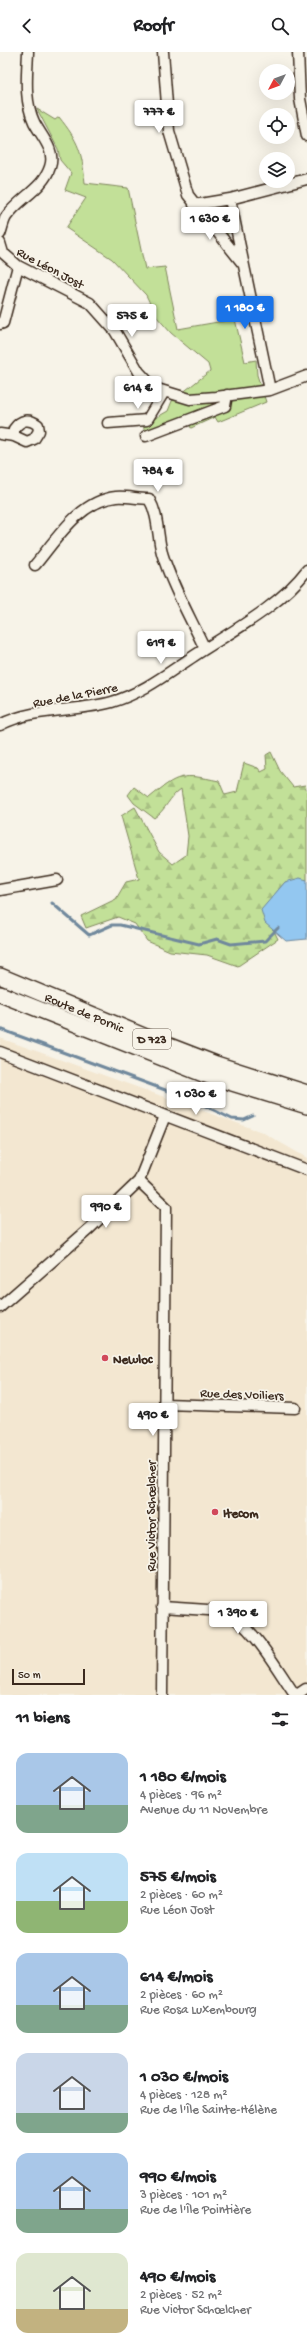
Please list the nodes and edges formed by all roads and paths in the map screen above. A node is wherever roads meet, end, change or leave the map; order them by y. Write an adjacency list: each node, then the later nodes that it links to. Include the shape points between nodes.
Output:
1 (28, 52): 8 (street, via 26,89 29,105 34,122 51,153 51,165 45,179 5,218)
2 (164, 52): 7 (street, via 169,131 188,195)
3 (298, 52): 4 (street, via 300,100)
4 (307, 136)
5 (307, 178): 6 (street)
6 (230, 199): 7 (street); 10 (street)
7 (194, 205): 10 (street)
8 (0, 234)
9 (1, 249): 11 (street, Rue Léon Jost)
10 (243, 264): 14 (street)
11 (18, 266): 12 (street, via 3,324); 15 (street, Rue Léon Jost, via 90,304 115,331 138,372 154,388)
12 (0, 324)
13 (307, 376): 14 (street, Rue Léon Jost)
14 (270, 390): 16 (street, Rue Léon Jost)
15 (164, 392): 16 (street, Rue Léon Jost, via 190,399); 17 (street, via 147,420)
16 (227, 395): 20 (street, via 225,406)
17 (108, 423)
18 (0, 434): 19 (street)
19 (14, 436)
20 (146, 436)
21 (35, 565): 23 (street, via 72,520 96,504 115,497 149,500 154,507 167,568)
22 (307, 570): 23 (street, Rue de la Pierre, via 287,592)
23 (205, 649): 24 (street, Rue de la Pierre, via 144,689 123,698 49,711)
24 (1, 723)
25 (57, 880): 26 (street)
26 (0, 890)
27 (0, 976): 30 (highway, Route de Pornic / D 723, via 216,1064)
28 (0, 994): 31 (highway, Route de Pornic / D 723, via 203,1074)
29 (0, 1052): 32 (street)
30 (307, 1093)
31 (307, 1106)
32 (165, 1116): 33 (street); 34 (street)
33 (307, 1170)
34 (139, 1182): 35 (street); 36 (street, Rue Victor Schœlcher, via 166,1206)
35 (0, 1307)
36 (164, 1404): 37 (street, Rue des Voiliers); 38 (street, Rue Victor Schœlcher)
37 (295, 1408)
38 (162, 1607): 39 (street, via 229,1613 245,1626); 40 (street, Rue Victor Schœlcher)
39 (300, 1693)
40 (162, 1695)

